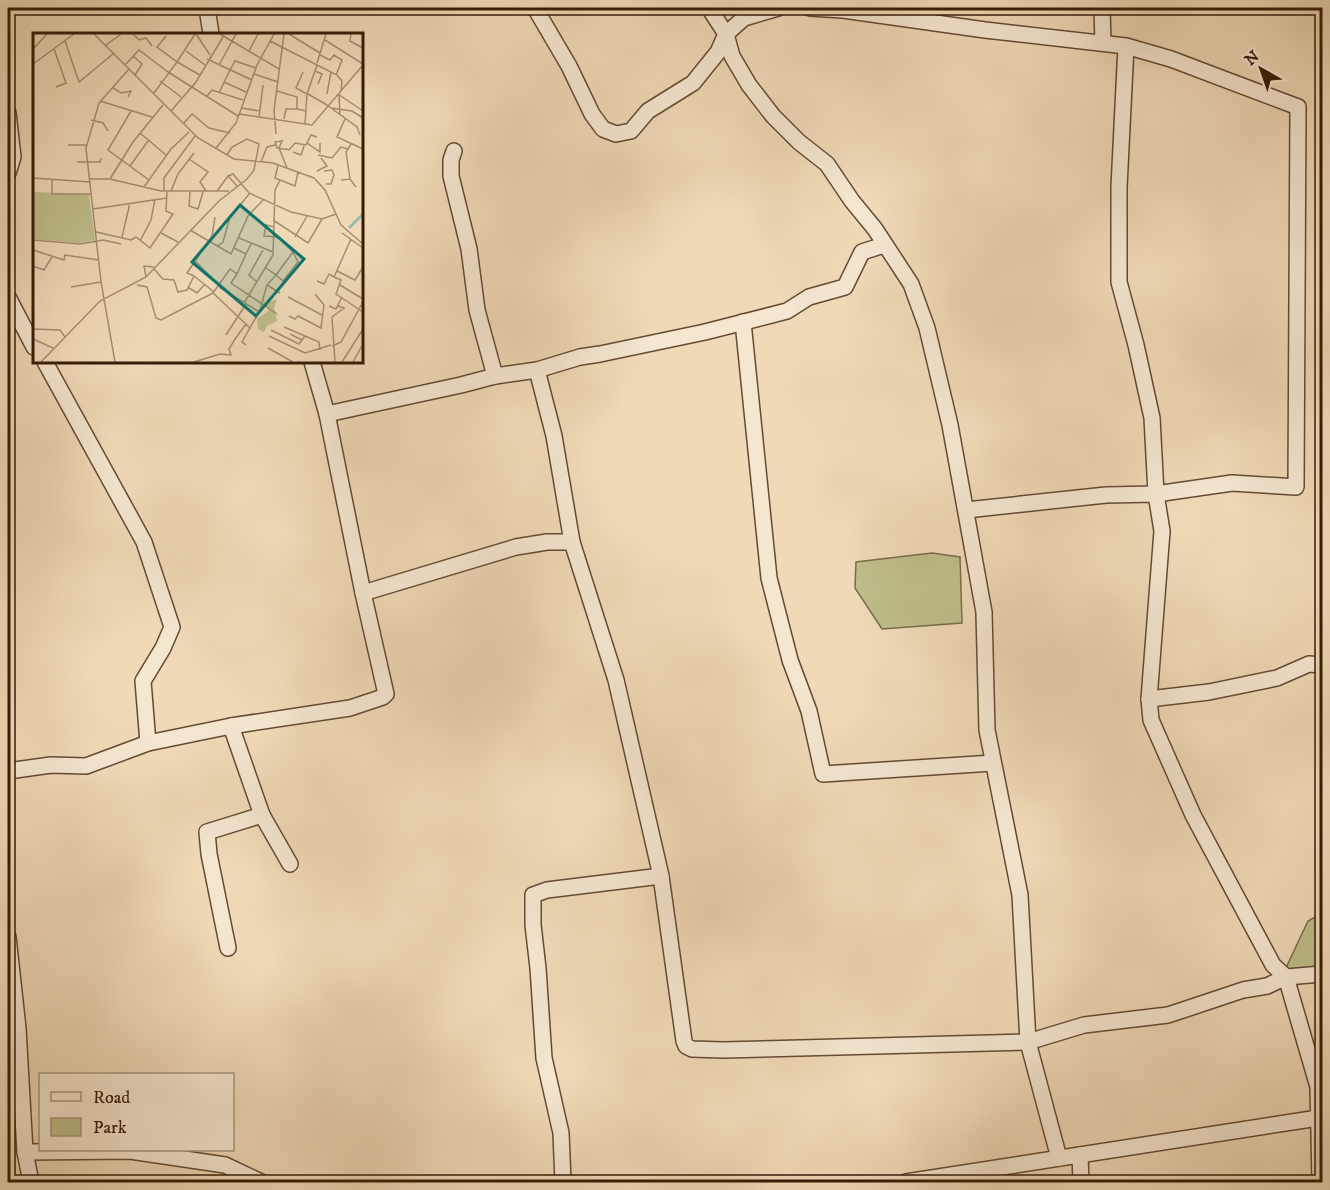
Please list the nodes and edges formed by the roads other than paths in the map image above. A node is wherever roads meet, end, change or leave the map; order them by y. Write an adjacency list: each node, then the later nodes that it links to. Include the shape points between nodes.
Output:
1 (207, 8): 7 (street)
2 (535, 8): 8 (street, via 592,114 603,129 616,134 631,131 648,111 693,83 718,52)
3 (709, 8): 8 (street)
4 (778, 8): 8 (street, via 744,18)
5 (810, 8): 9 (street)
6 (1102, 8): 9 (street)
7 (211, 33)
8 (726, 34): 14 (street, via 732,56 749,84 779,122 827,164)
9 (1103, 43): 10 (street)
10 (1126, 46): 23 (street, via 1119,282 1152,418); 23 (street, via 1298,107 1296,487 1232,483)
11 (8, 113): 13 (street, via 13,157)
12 (454, 151): 21 (street, via 451,176 469,249 477,310)
13 (8, 173)
14 (884, 245): 16 (street, via 862,252 845,287); 24 (street, via 911,284 927,328)
15 (8, 297): 17 (street)
16 (743, 322): 20 (street); 31 (street, via 769,578 790,660 809,711 823,774)
17 (33, 344)
18 (46, 363): 30 (street, via 144,542 172,627 143,681)
19 (312, 363): 22 (street)
20 (537, 370): 21 (street); 25 (street, via 554,436)
21 (495, 376): 22 (street)
22 (327, 414): 26 (street)
23 (1156, 494): 24 (street, via 1106,495); 28 (street, via 1162,531)
24 (966, 510): 31 (street, via 984,612 987,730)
25 (572, 542): 26 (street, via 516,548); 35 (street, via 616,680)
26 (363, 593): 29 (street, via 386,694 350,708)
27 (1323, 665): 28 (street, via 1309,664 1277,678 1220,690)
28 (1149, 699): 39 (street, via 1151,720 1193,815 1273,965)
29 (231, 726): 30 (street); 33 (street)
30 (148, 743): 32 (street, via 86,766 51,765)
31 (993, 763): 40 (street, via 1020,895)
32 (8, 771)
33 (262, 814): 34 (street); 37 (street, via 207,832)
34 (290, 864)
35 (661, 876): 40 (street, via 684,1041 692,1049); 47 (street, via 533,894 532,925 544,1058 561,1133)
36 (8, 937): 42 (street)
37 (228, 948)
38 (1323, 974): 39 (street)
39 (1286, 977): 40 (street, via 1168,1015 1084,1025); 41 (street, via 1318,1087)
40 (1028, 1042): 44 (street)
41 (1318, 1118): 43 (street); 50 (street)
42 (25, 1152): 45 (street); 46 (street, via 130,1151 225,1166)
43 (1080, 1155): 44 (street); 49 (street)
44 (1059, 1158): 48 (street)
45 (31, 1182)
46 (261, 1182)
47 (563, 1182)
48 (906, 1182)
49 (1081, 1182)
50 (1320, 1182)

